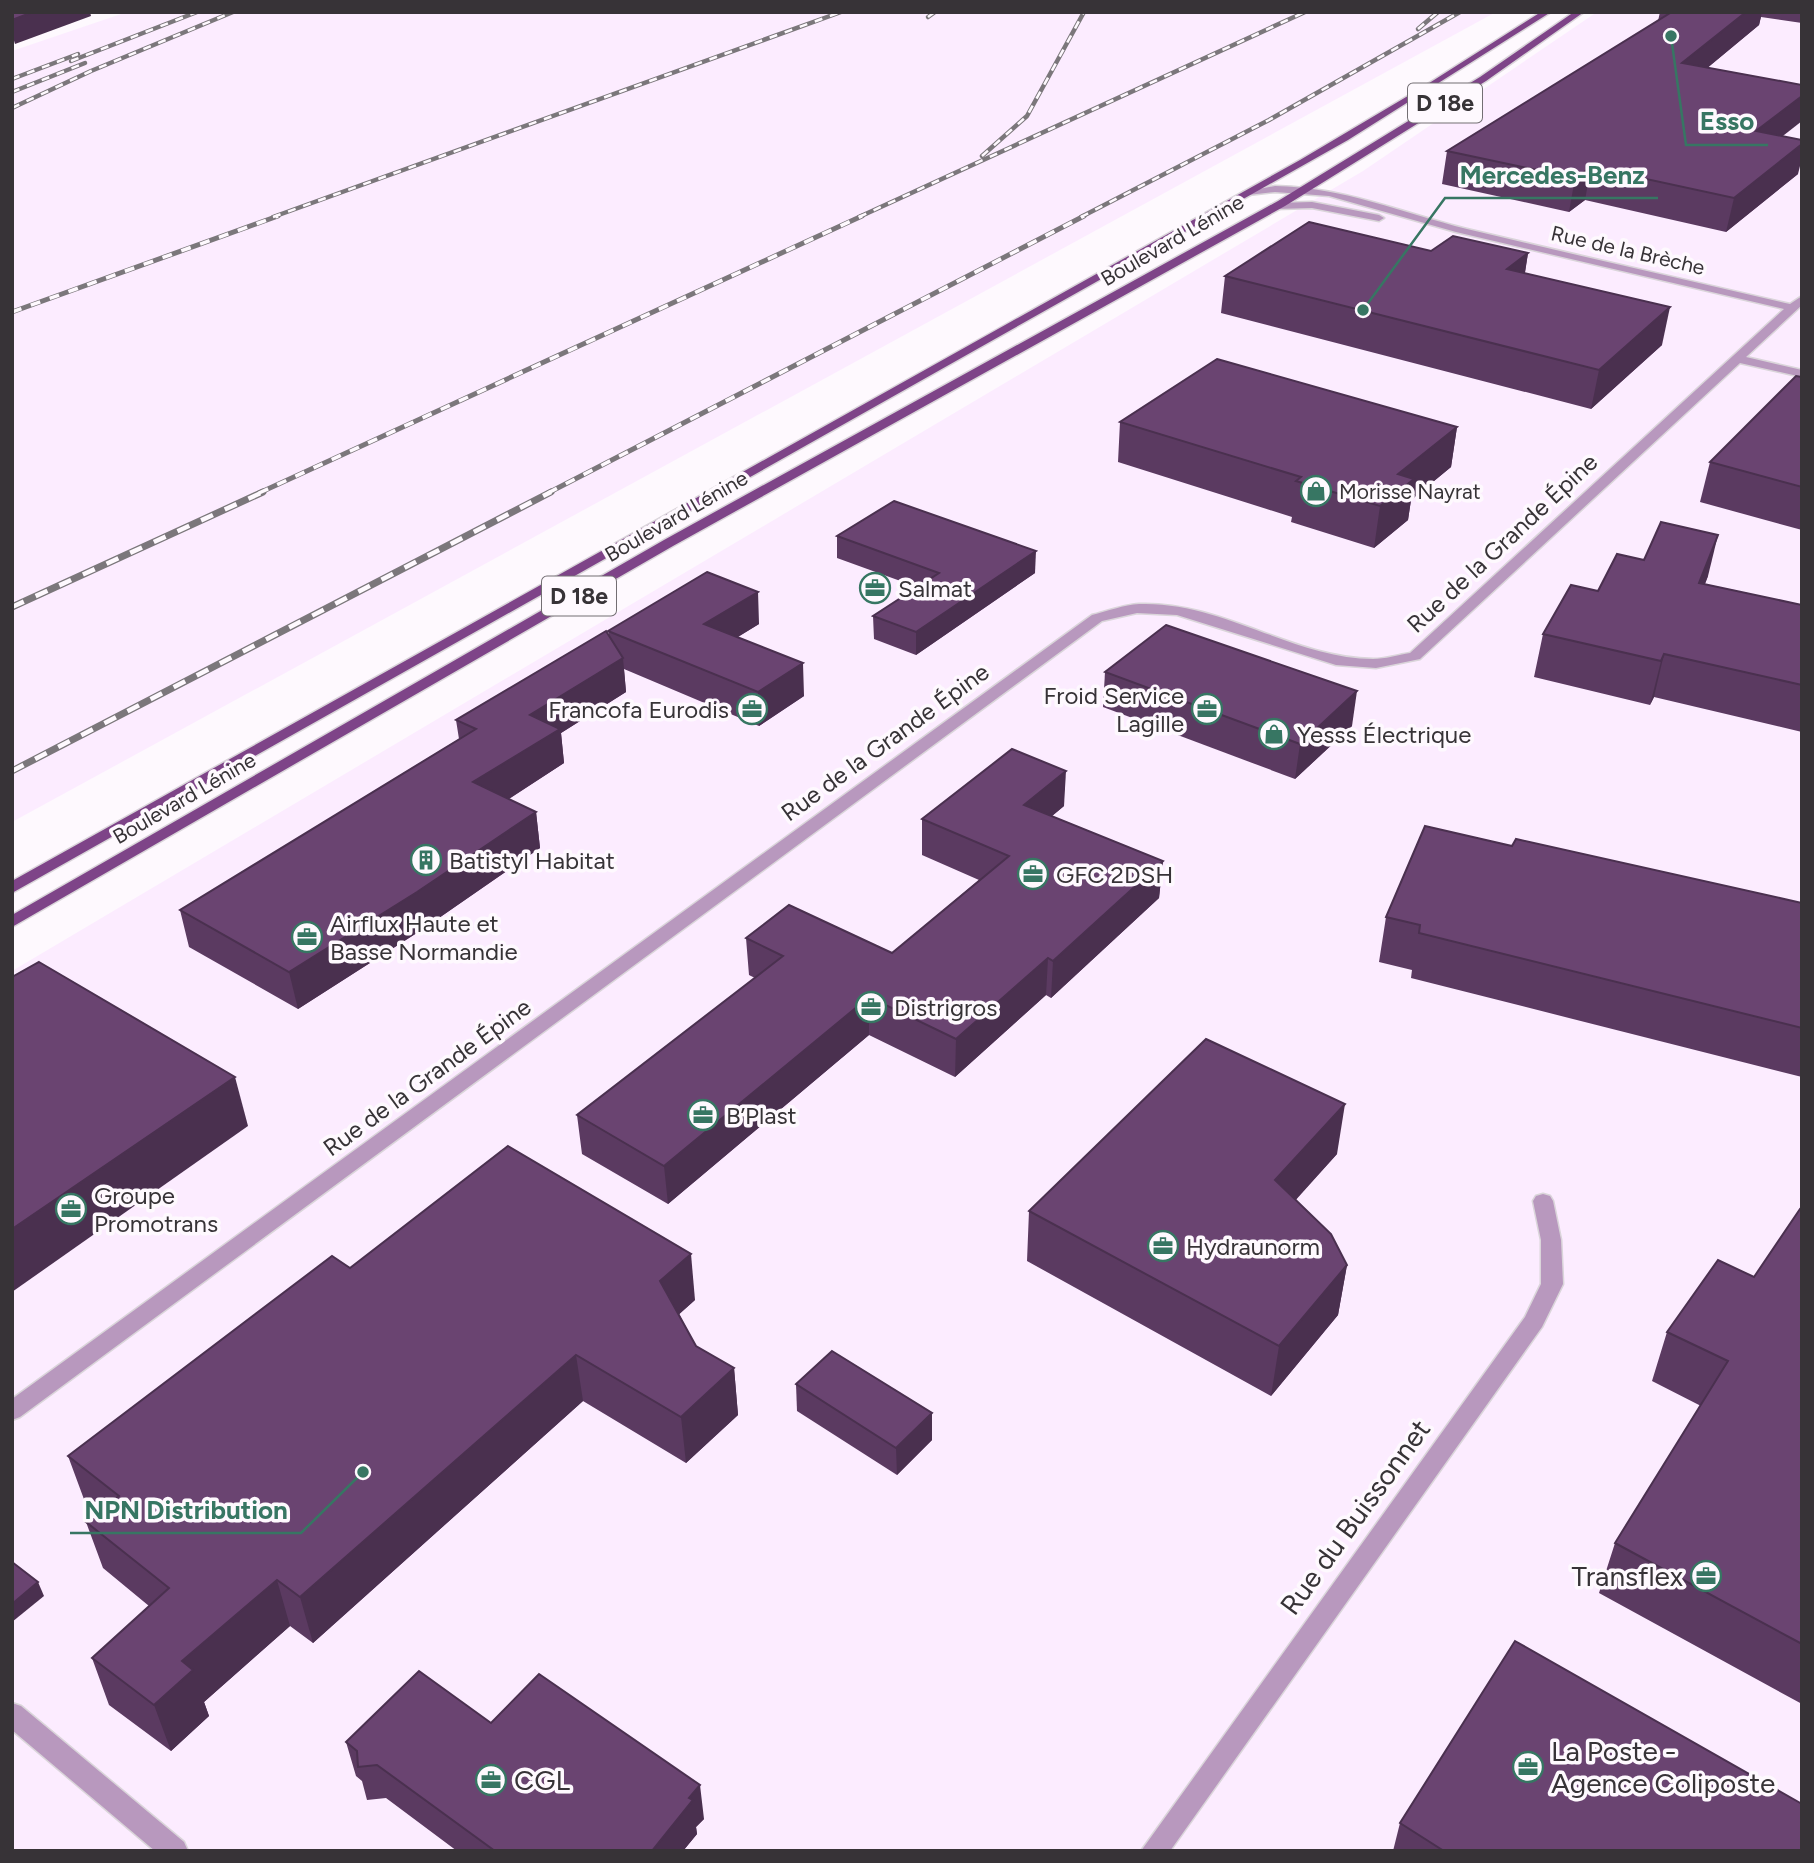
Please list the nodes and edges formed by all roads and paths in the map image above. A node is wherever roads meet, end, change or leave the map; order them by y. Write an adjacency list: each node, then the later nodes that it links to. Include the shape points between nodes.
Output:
1 (1547, 12): 3 (main road, Boulevard Lénine / D 18e)
2 (1580, 12): 5 (main road, Boulevard Lénine / D 18e, via 1512,61)
3 (1285, 174): 4 (street); 6 (main road, Boulevard Lénine / D 18e)
4 (1283, 188): 5 (street, Boulevard Lénine / D 18e); 6 (street, Boulevard Lénine / D 18e); 7 (street)
5 (1306, 189): 7 (main road, Boulevard Lénine / D 18e); 10 (street, Rue de la Brèche)
6 (1248, 192): 14 (main road, Boulevard Lénine / D 18e)
7 (1292, 196): 8 (street, Rue de la Brèche); 9 (main road, Boulevard Lénine / D 18e)
8 (1312, 205): 9 (street, Rue de la Brèche); 10 (street, Rue de la Brèche, via 1426,228)
9 (1275, 206): 15 (main road, Boulevard Lénine / D 18e, via 747,499)
10 (1456, 229): 11 (street, Rue de la Brèche)
11 (1797, 304): 12 (street, Rue de la Grande Épine)
12 (1739, 359): 13 (street); 17 (street, Rue de la Grande Épine, via 1415,656 1378,664 1328,657 1161,608 1114,611 1097,618)
13 (1802, 374)
14 (12, 888)
15 (12, 922)
16 (1543, 1201): 20 (street, Rue du Buissonnet, via 1551,1240 1552,1284 1534,1321)
17 (12, 1411)
18 (12, 1714): 19 (street)
19 (175, 1851)
20 (1154, 1851)

